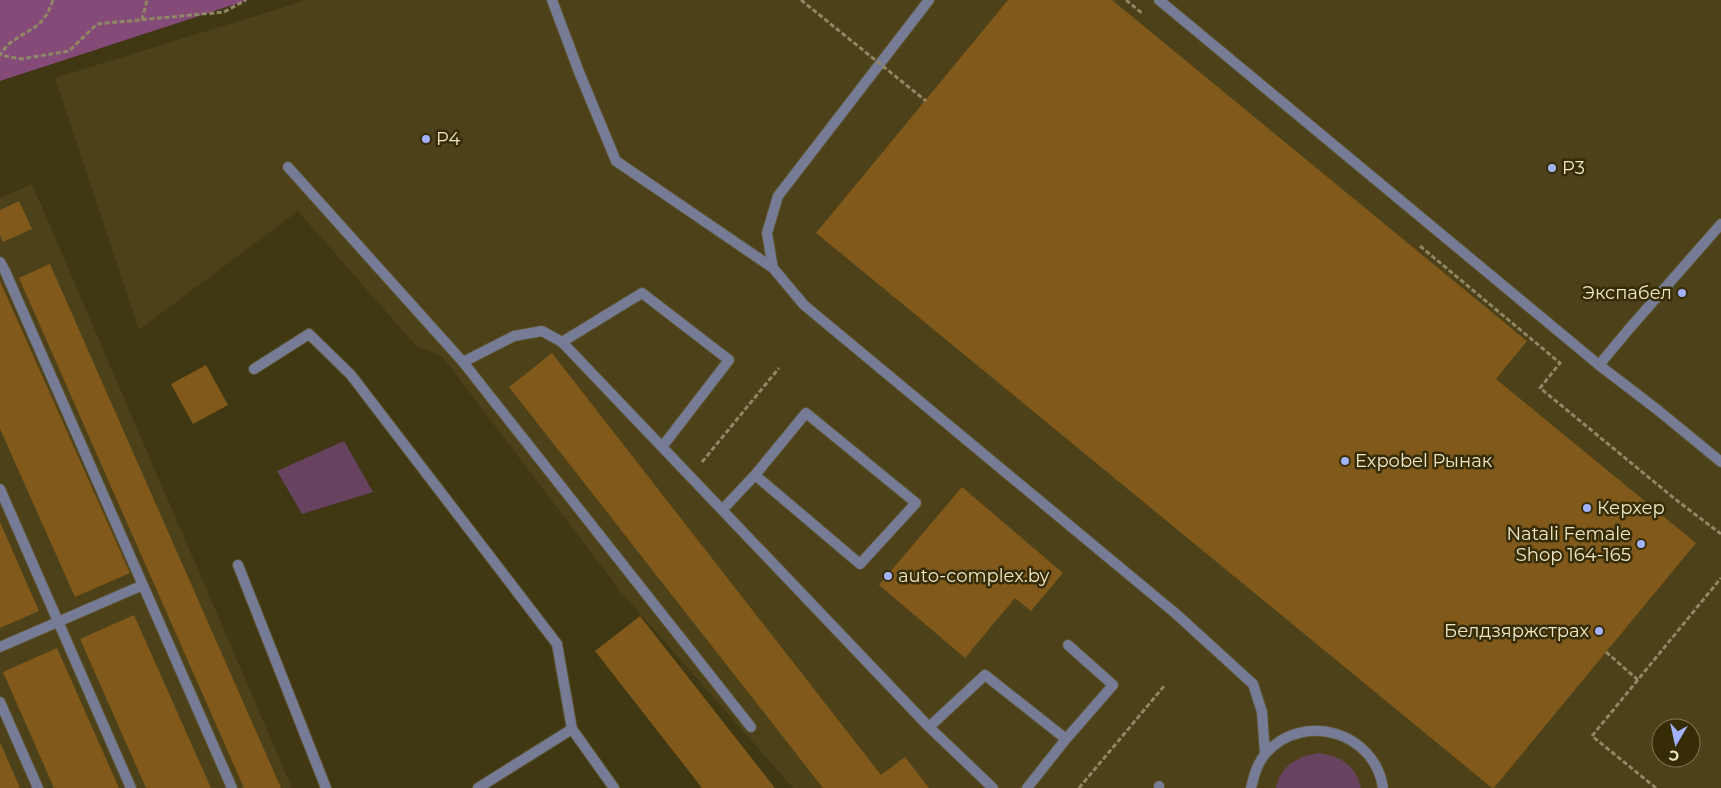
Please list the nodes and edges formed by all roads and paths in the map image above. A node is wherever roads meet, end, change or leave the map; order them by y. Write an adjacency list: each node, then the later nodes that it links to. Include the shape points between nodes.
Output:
1 (53, 0): 10 (path, via 49,13 31,31 8,44 0,55 21,59 69,51 97,24)
2 (147, 0): 10 (path)
3 (246, 0): 10 (path, via 224,12)
4 (552, 0): 16 (lane, via 616,161)
5 (801, 0): 11 (path, bridge)
6 (929, 0): 16 (lane, via 778,196 767,233)
7 (1126, 0): 9 (path)
8 (1159, 0): 19 (lane)
9 (1149, 19)
10 (142, 20)
11 (926, 100)
12 (288, 167): 18 (lane)
13 (1721, 224): 19 (lane)
14 (1416, 242): 28 (path, via 1560,363 1540,388)
15 (0, 262): 31 (lane)
16 (773, 268): 43 (lane, via 804,305 1175,613 1253,684 1262,712)
17 (562, 342): 18 (lane, via 542,331 514,336); 22 (lane); 22 (lane, via 642,293 729,360)
18 (463, 362): 39 (lane)
19 (1599, 365): 23 (lane)
20 (779, 368): 25 (path)
21 (254, 369): 41 (lane, via 310,334 351,374 558,644)
22 (662, 447): 25 (lane)
23 (1721, 462)
24 (755, 475): 24 (lane, via 806,413 916,503 860,564); 27 (lane)
25 (691, 476): 27 (lane)
26 (0, 489): 32 (lane)
27 (722, 510): 40 (lane)
28 (1721, 534)
29 (238, 565): 47 (lane)
30 (1721, 578): 36 (path)
31 (143, 585): 32 (lane); 46 (lane)
32 (58, 622): 34 (lane); 45 (lane)
33 (1068, 646): 42 (lane, via 1113,685)
34 (0, 648)
35 (1606, 652): 36 (path)
36 (1638, 680): 55 (path, via 1592,736)
37 (1165, 684): 52 (path)
38 (0, 702): 44 (lane)
39 (751, 727)
40 (929, 727): 42 (lane, via 985,675); 50 (lane)
41 (572, 729): 48 (lane); 49 (lane)
42 (1066, 739): 51 (lane)
43 (1266, 754): 53 (lane, via 1255,772); 54 (lane, via 1285,738 1305,730 1331,732 1364,750 1376,764)
44 (38, 788)
45 (131, 788)
46 (232, 788)
47 (326, 788)
48 (478, 788)
49 (614, 788)
50 (993, 788)
51 (1027, 788)
52 (1079, 788)
53 (1251, 788)
54 (1383, 788)
55 (1656, 788)

